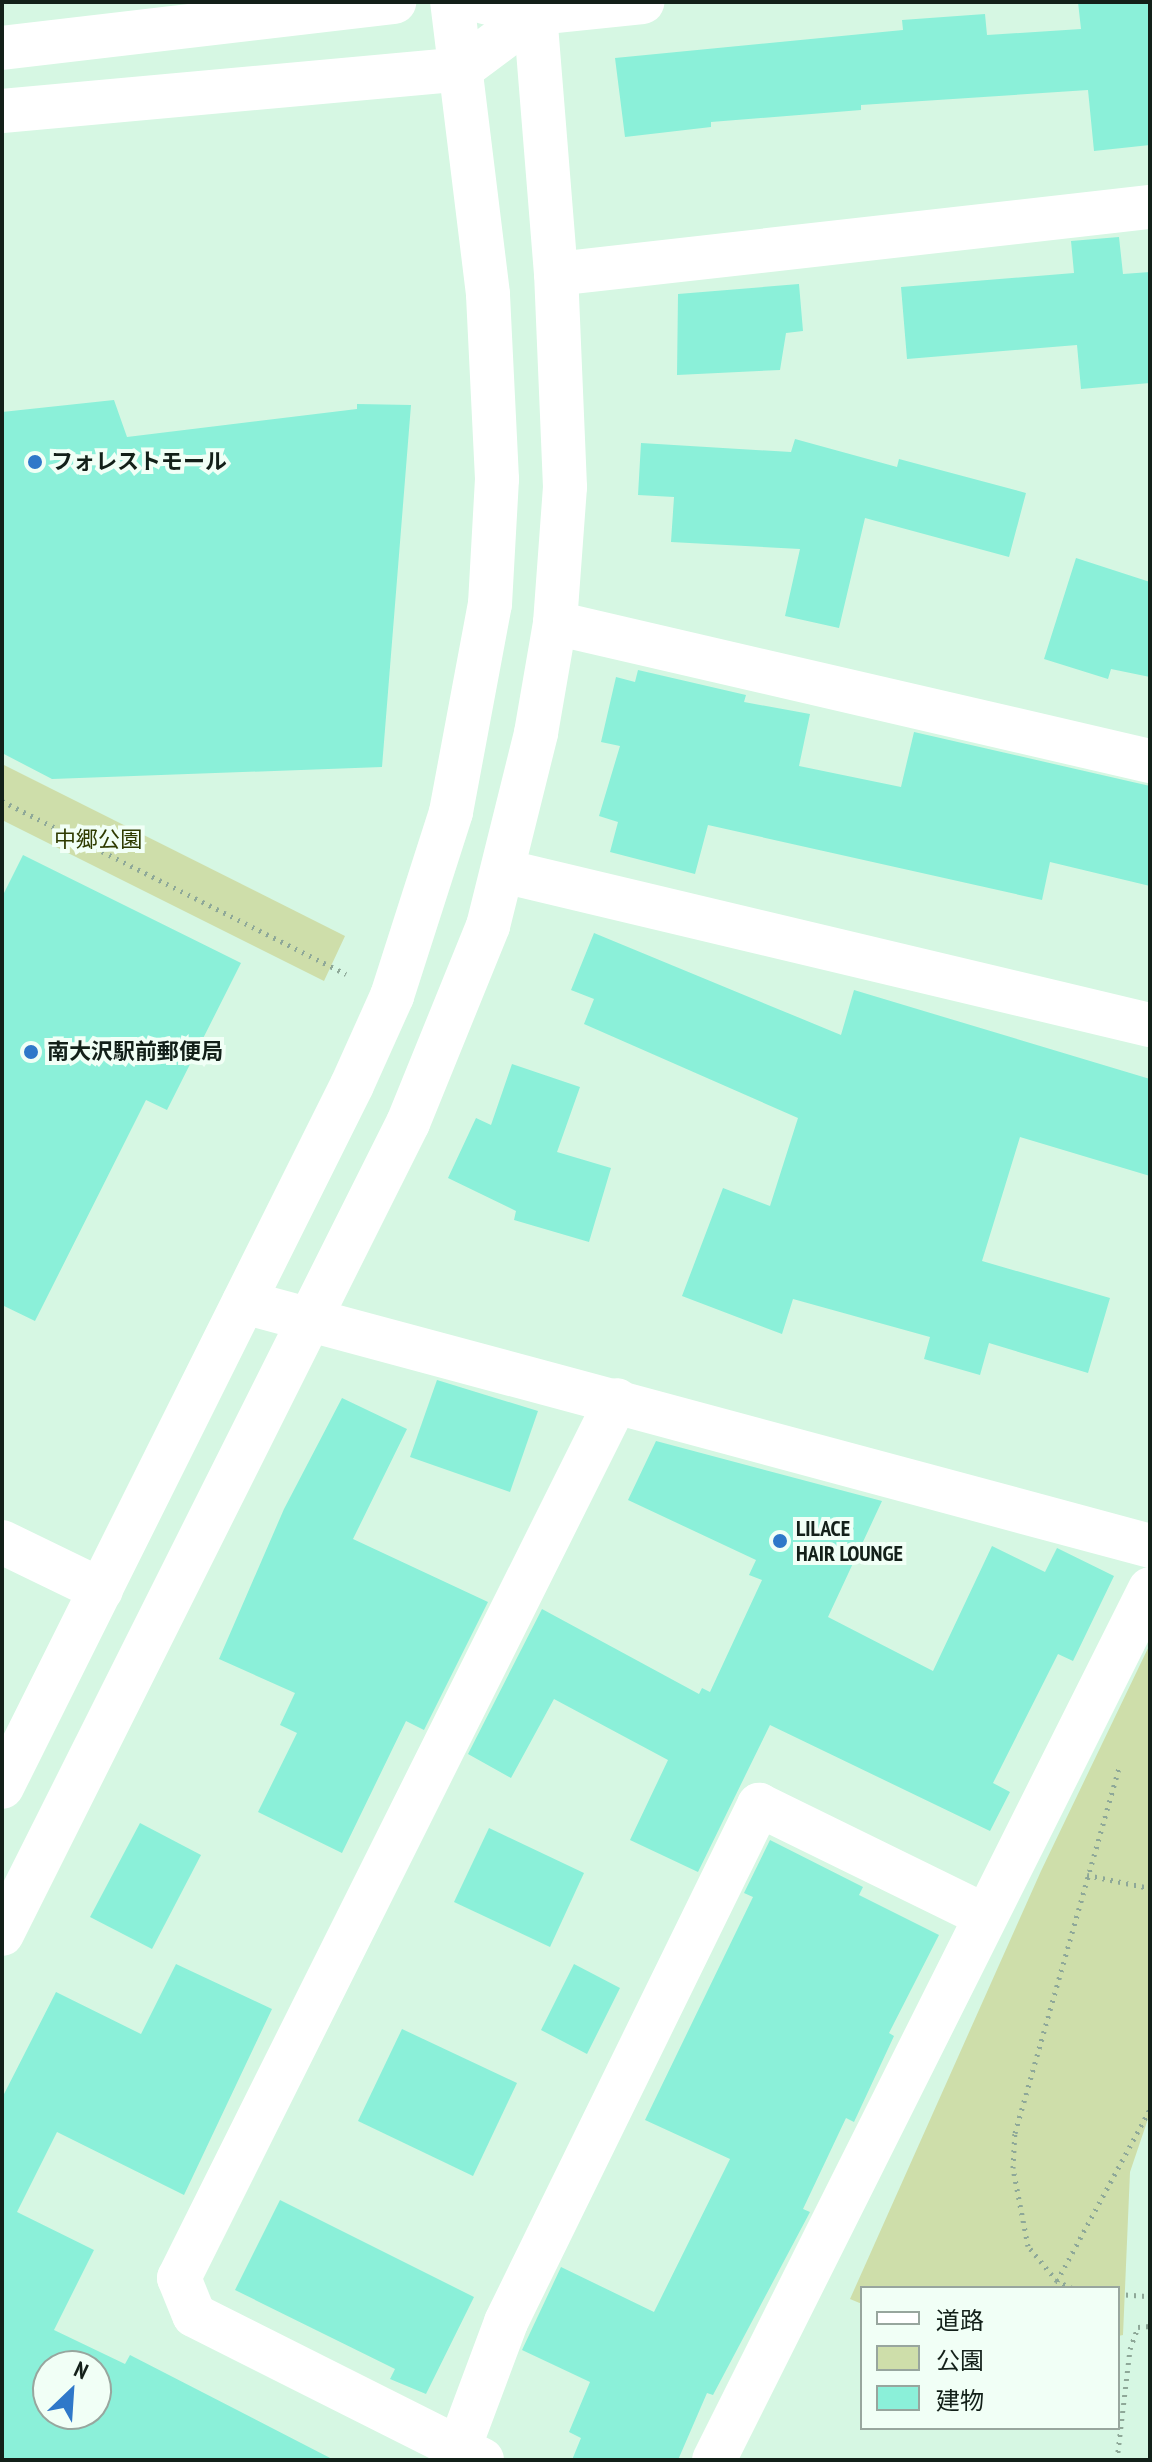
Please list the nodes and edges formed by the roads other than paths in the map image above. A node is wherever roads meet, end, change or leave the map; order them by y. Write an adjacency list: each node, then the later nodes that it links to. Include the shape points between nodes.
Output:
1 (394, 2): 6 (street)
2 (452, 2): 7 (street)
3 (484, 2): 5 (street)
4 (642, 2): 5 (street)
5 (535, 8): 7 (street); 10 (street)
6 (2, 48)
7 (461, 69): 8 (street); 15 (street, via 497,388 490,604 451,812 419,919 352,1085)
8 (2, 111)
9 (1150, 207): 10 (street)
10 (556, 274): 11 (street, via 565,487)
11 (555, 623): 12 (street); 13 (street, via 528,775)
12 (1150, 761)
13 (503, 871): 14 (street); 16 (street, via 442,1047)
14 (1150, 1025)
15 (244, 1302): 16 (street); 21 (street)
16 (310, 1319): 17 (street); 24 (street)
17 (617, 1400): 19 (street); 25 (street, via 179,2278 194,2315)
18 (2, 1542): 21 (street)
19 (1150, 1546)
20 (1150, 1589): 23 (street)
21 (101, 1590): 22 (street)
22 (2, 1787)
23 (984, 1915): 25 (street, via 759,1805 506,2322); 26 (street)
24 (2, 1934)
25 (470, 2454)
26 (714, 2460)

